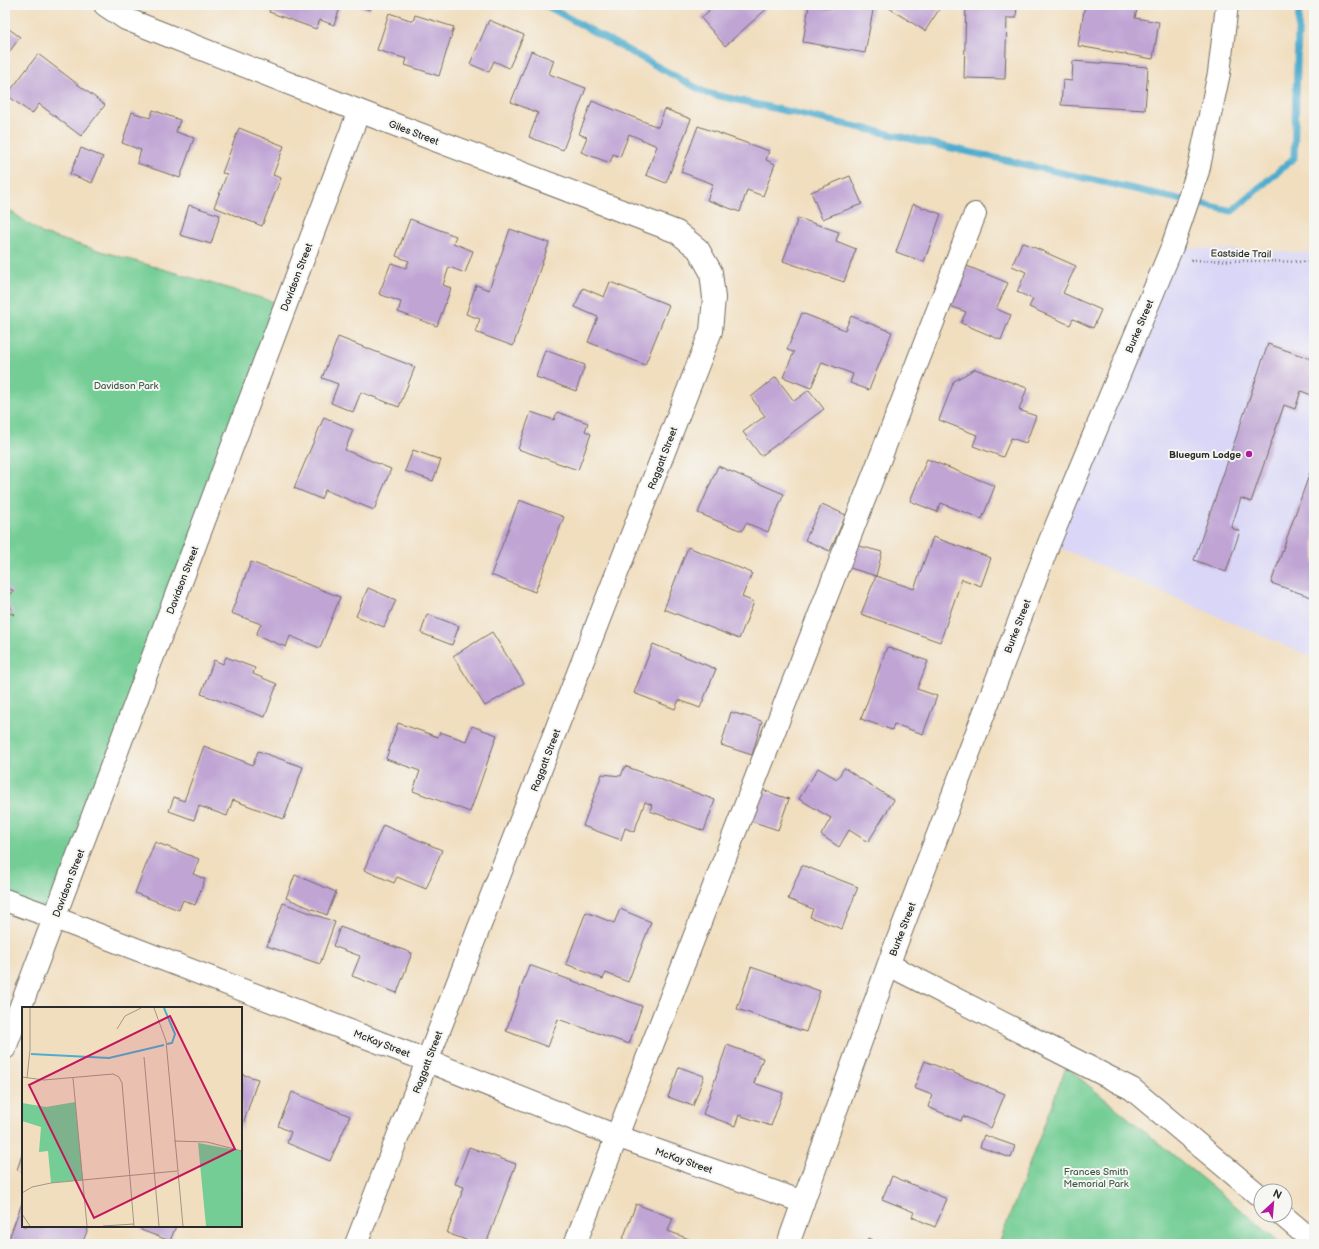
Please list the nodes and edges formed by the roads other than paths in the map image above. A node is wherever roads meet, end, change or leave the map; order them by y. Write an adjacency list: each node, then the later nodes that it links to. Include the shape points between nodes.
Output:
1 (105, 5): 3 (street, Giles Street, via 126,19)
2 (1227, 5): 8 (street, Burke Street, via 1219,73 1198,171 1169,253 1049,543)
3 (359, 112): 5 (street, Giles Street, via 677,232 698,248); 7 (street, Davidson Street)
4 (975, 214): 11 (street)
5 (711, 272): 10 (street, Raggatt Street, via 714,298 711,331)
6 (5, 900): 7 (street, McKay Street)
7 (55, 918): 9 (street, Davidson Street); 10 (street, McKay Street)
8 (889, 964): 12 (street, via 1132,1089); 13 (street, Burke Street)
9 (5, 1048)
10 (428, 1060): 11 (street, McKay Street); 16 (street, Raggatt Street)
11 (616, 1136): 13 (street, McKay Street); 17 (street)
12 (1253, 1190)
13 (804, 1202): 18 (street, Burke Street)
14 (1291, 1223): 15 (street)
15 (1314, 1242)
16 (356, 1244)
17 (575, 1244)
18 (788, 1244)

